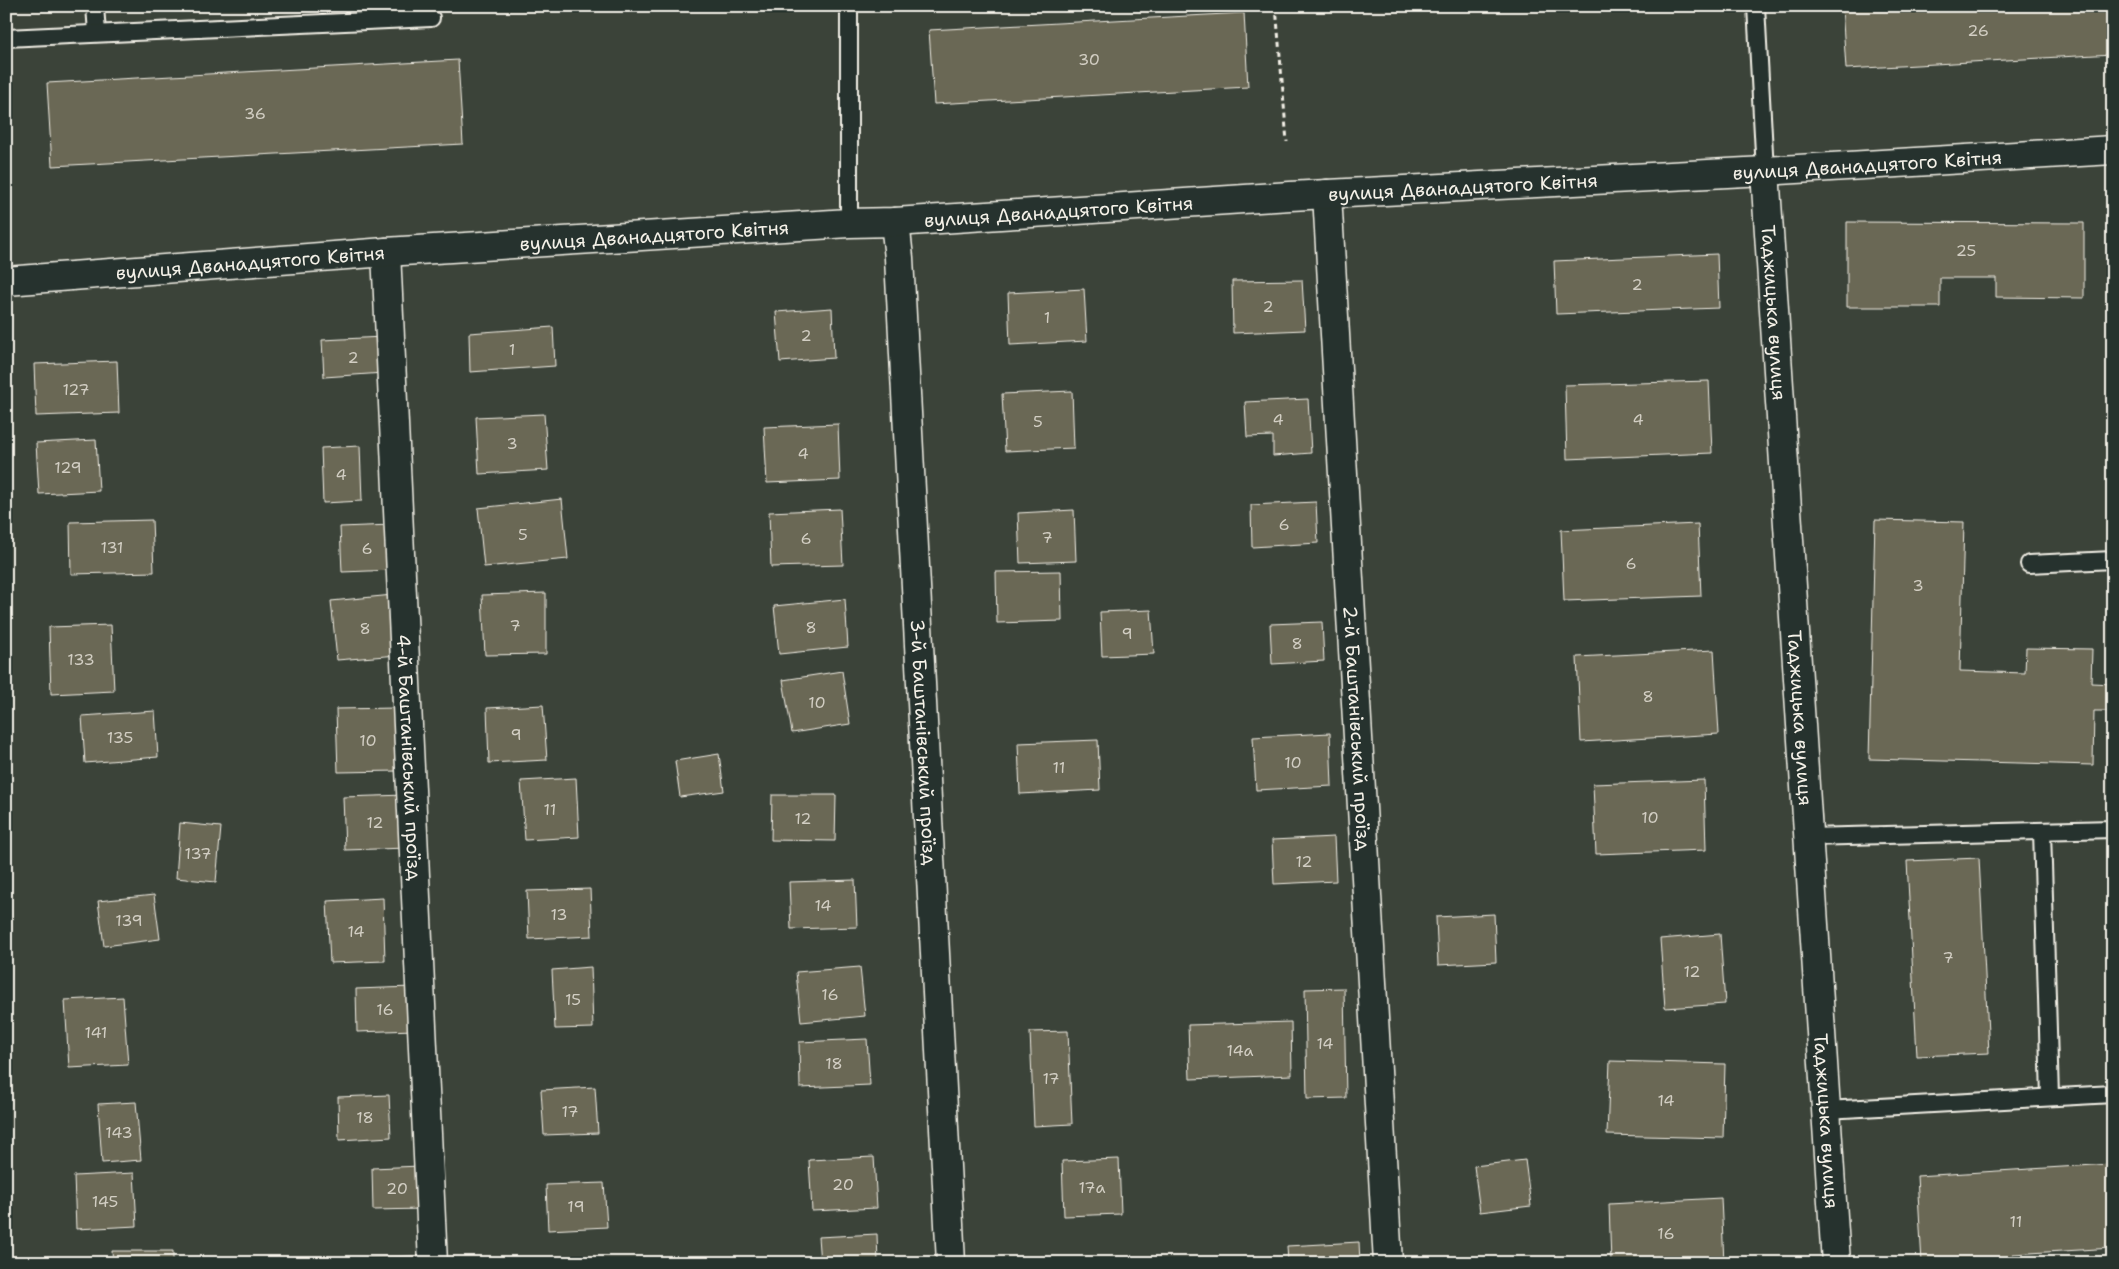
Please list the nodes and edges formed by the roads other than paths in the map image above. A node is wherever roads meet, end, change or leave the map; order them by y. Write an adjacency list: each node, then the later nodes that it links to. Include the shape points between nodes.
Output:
1 (95, 6): 5 (lane)
2 (849, 6): 11 (lane)
3 (1756, 6): 8 (lane)
4 (431, 18): 5 (lane)
5 (96, 33): 6 (lane)
6 (6, 38)
7 (2113, 150): 8 (street, вулиця Дванадцятого Квітня)
8 (1765, 171): 9 (street, вулиця Дванадцятого Квітня); 18 (street, Таджицька вулиця)
9 (1327, 194): 10 (street, вулиця Дванадцятого Квітня); 24 (street, 2-й Баштанівський проїзд)
10 (895, 222): 11 (street, вулиця Дванадцятого Квітня); 23 (street, 3-й Баштанівський проїзд)
11 (849, 223): 12 (street, вулиця Дванадцятого Квітня)
12 (386, 252): 13 (street, вулиця Дванадцятого Квітня); 22 (street, 4-й Баштанівський проїзд)
13 (6, 282)
14 (2113, 560): 15 (lane)
15 (2029, 564)
16 (2113, 829): 17 (lane)
17 (2042, 831): 18 (lane); 20 (lane)
18 (1809, 837): 21 (street, Таджицька вулиця)
19 (2113, 1094): 20 (lane)
20 (2050, 1098): 21 (lane)
21 (1826, 1110): 25 (street, Таджицька вулиця)
22 (433, 1263)
23 (951, 1263)
24 (1388, 1263)
25 (1836, 1263)

